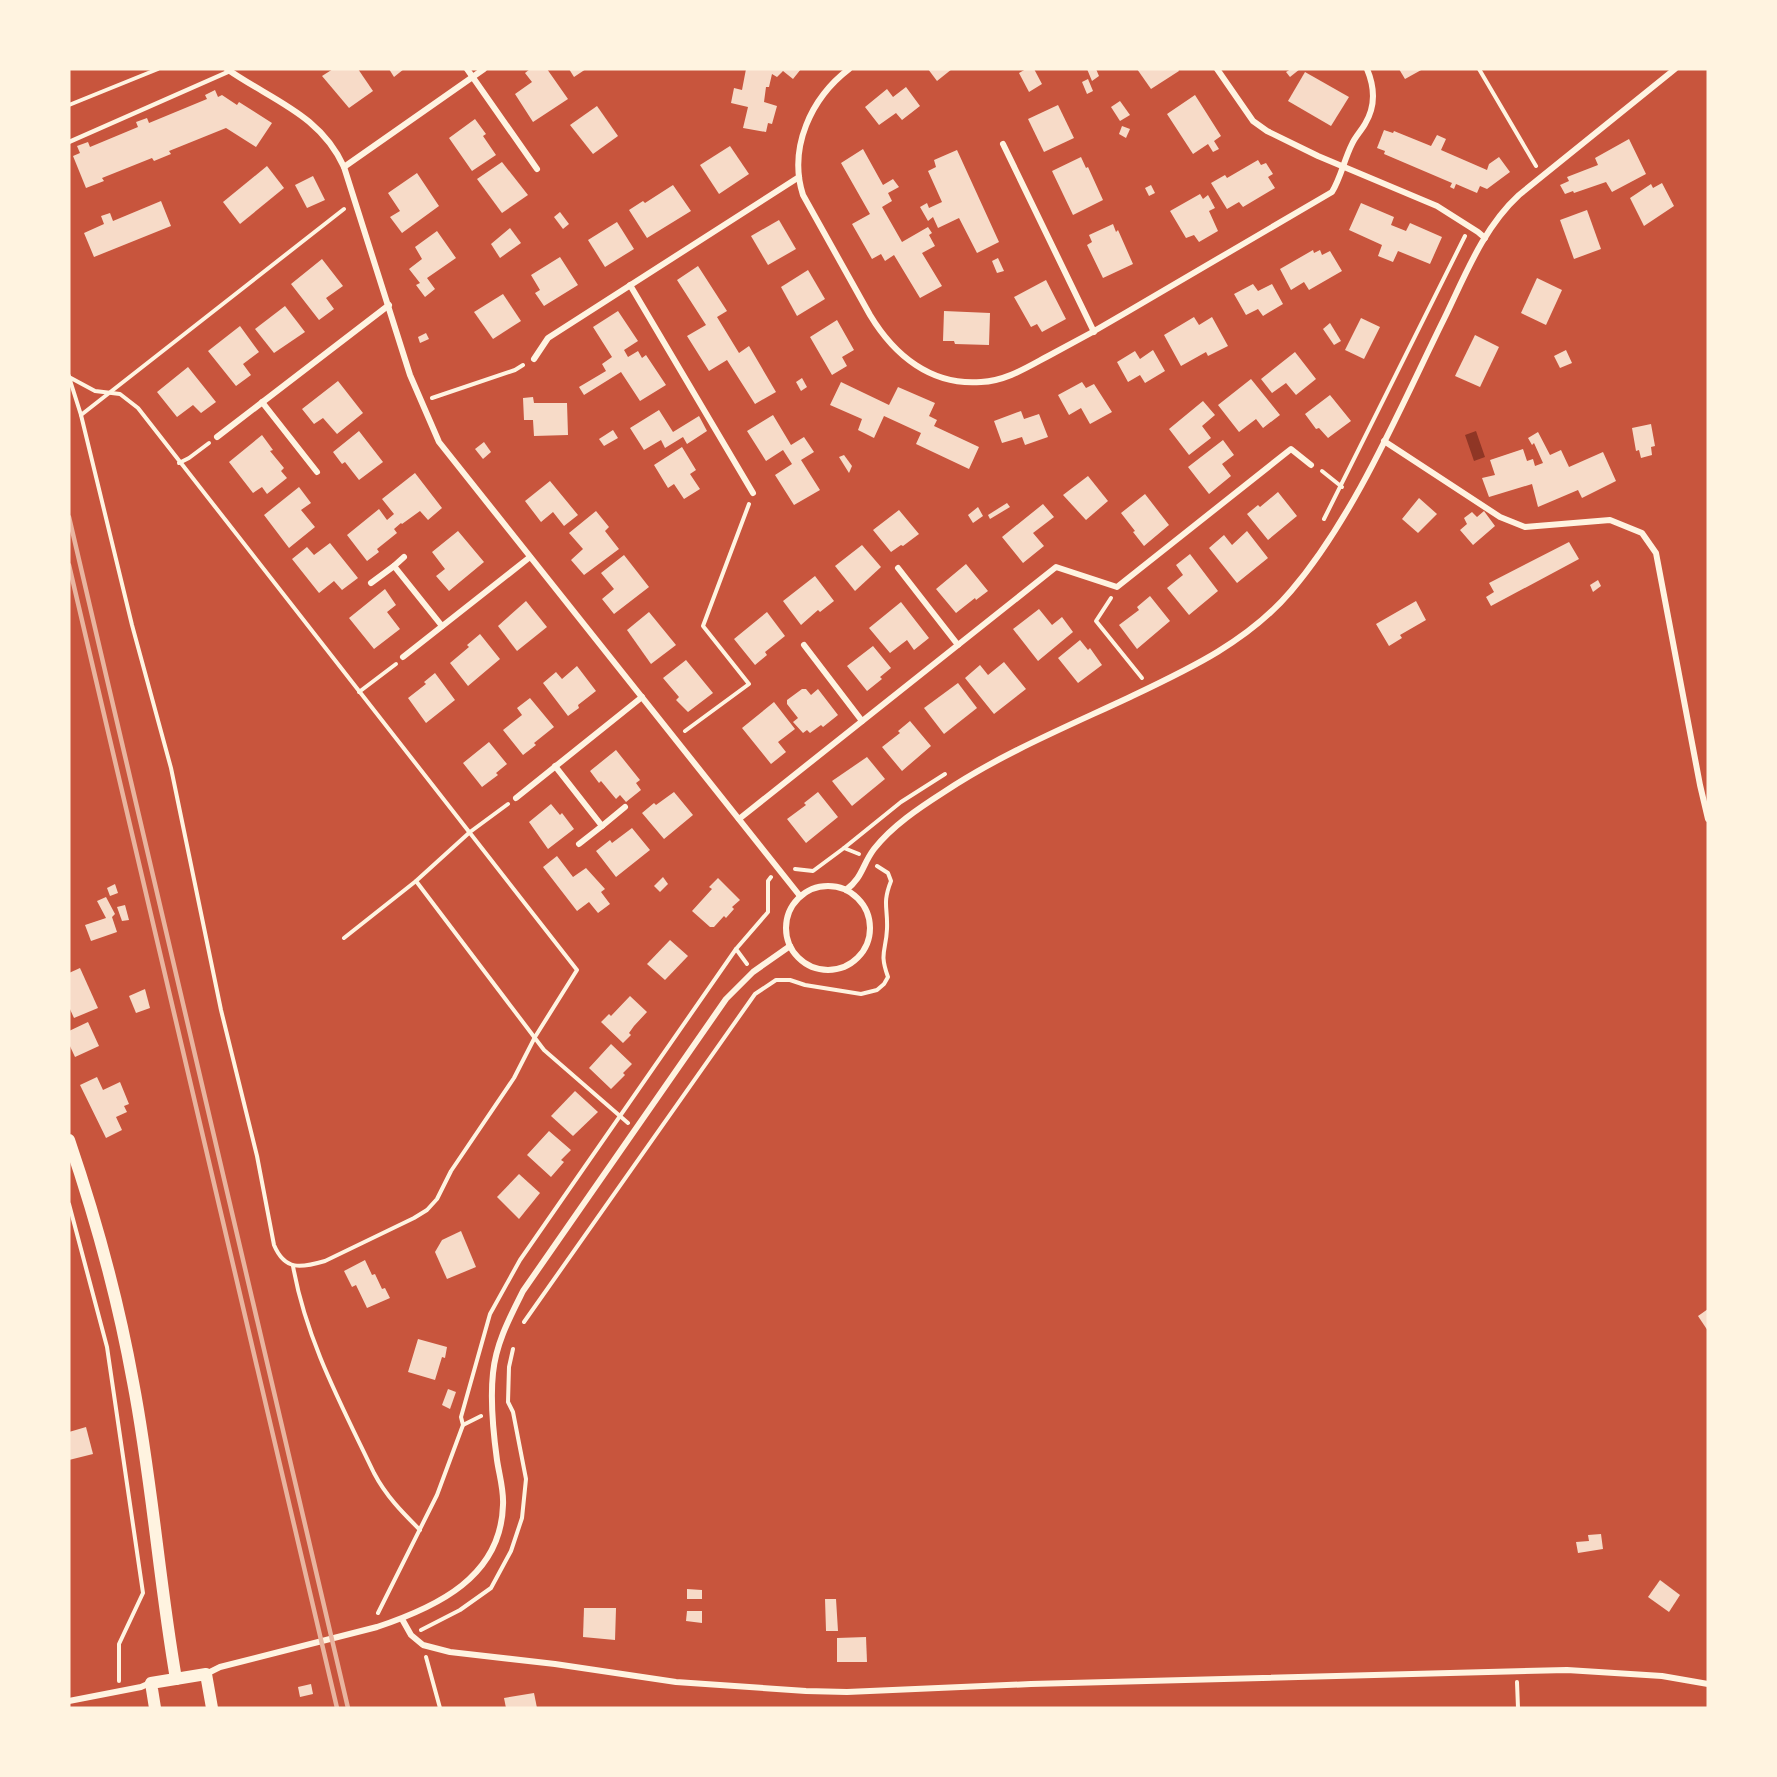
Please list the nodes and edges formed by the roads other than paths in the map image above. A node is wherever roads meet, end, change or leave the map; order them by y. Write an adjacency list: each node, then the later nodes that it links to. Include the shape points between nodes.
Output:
1 (467, 69): 8 (street)
2 (484, 69): 8 (street)
3 (849, 69): 14 (street, via 825,92 806,124)
4 (1217, 69): 11 (street, via 1253,121)
5 (1367, 69): 11 (street, via 1374,92 1373,104)
6 (1675, 69): 15 (street, via 1519,195)
7 (228, 70): 9 (lane); 12 (street, via 314,125 332,145)
8 (473, 77): 12 (street); 13 (street)
9 (69, 142)
10 (1003, 144): 18 (street)
11 (1343, 166): 15 (street, via 1437,206); 18 (street, via 1332,192)
12 (344, 167): 17 (street)
13 (537, 169)
14 (799, 177): 16 (street); 18 (street, via 803,195 881,333 923,370 968,382 1006,378)
15 (1485, 238): 22 (street)
16 (630, 285): 19 (street, via 548,338); 25 (street)
17 (389, 305): 20 (street); 27 (street, via 410,375 439,442)
18 (1094, 332)
19 (534, 359)
20 (262, 402): 21 (street); 24 (street)
21 (217, 437)
22 (1384, 441): 41 (street, via 1500,518 1525,527 1610,520 1642,533 1656,553); 44 (street, via 1317,559 1281,603 1253,628 1191,668 1023,747 944,791 889,833 868,857 857,882)
23 (1311, 465): 33 (street, via 1291,449 1117,587 1056,567)
24 (316, 472)
25 (753, 494)
26 (404, 557): 28 (street)
27 (530, 557): 31 (street); 35 (street)
28 (394, 566): 30 (street); 31 (street)
29 (898, 568): 33 (street)
30 (371, 583)
31 (442, 626): 34 (street)
32 (804, 645): 36 (street)
33 (958, 645): 36 (street)
34 (403, 657)
35 (642, 697): 37 (street); 40 (street)
36 (862, 721): 40 (street)
37 (555, 766): 38 (street); 42 (street)
38 (516, 798)
39 (625, 807): 42 (street)
40 (739, 819): 45 (street)
41 (1708, 819)
42 (602, 826): 43 (street)
43 (579, 844)
44 (846, 890): 45 (street, via 817,887); 46 (street, via 863,905 870,927 869,938 857,958 848,965 826,970 805,963)
45 (800, 896): 46 (street, via 786,920)
46 (790, 946): 48 (street, via 753,972 726,999 524,1291 504,1329 493,1372 493,1430 503,1505 494,1544 479,1571 467,1583)
47 (69, 1140): 50 (main road, via 99,1235 132,1373)
48 (402, 1619): 49 (street); 52 (street, via 411,1635 423,1645 450,1652 676,1682 806,1691 1567,1670 1662,1676)
49 (206, 1674): 50 (main road); 55 (main road)
50 (176, 1679): 51 (main road)
51 (151, 1683): 53 (street); 54 (main road)
52 (1708, 1684)
53 (69, 1701)
54 (155, 1708)
55 (212, 1708)

